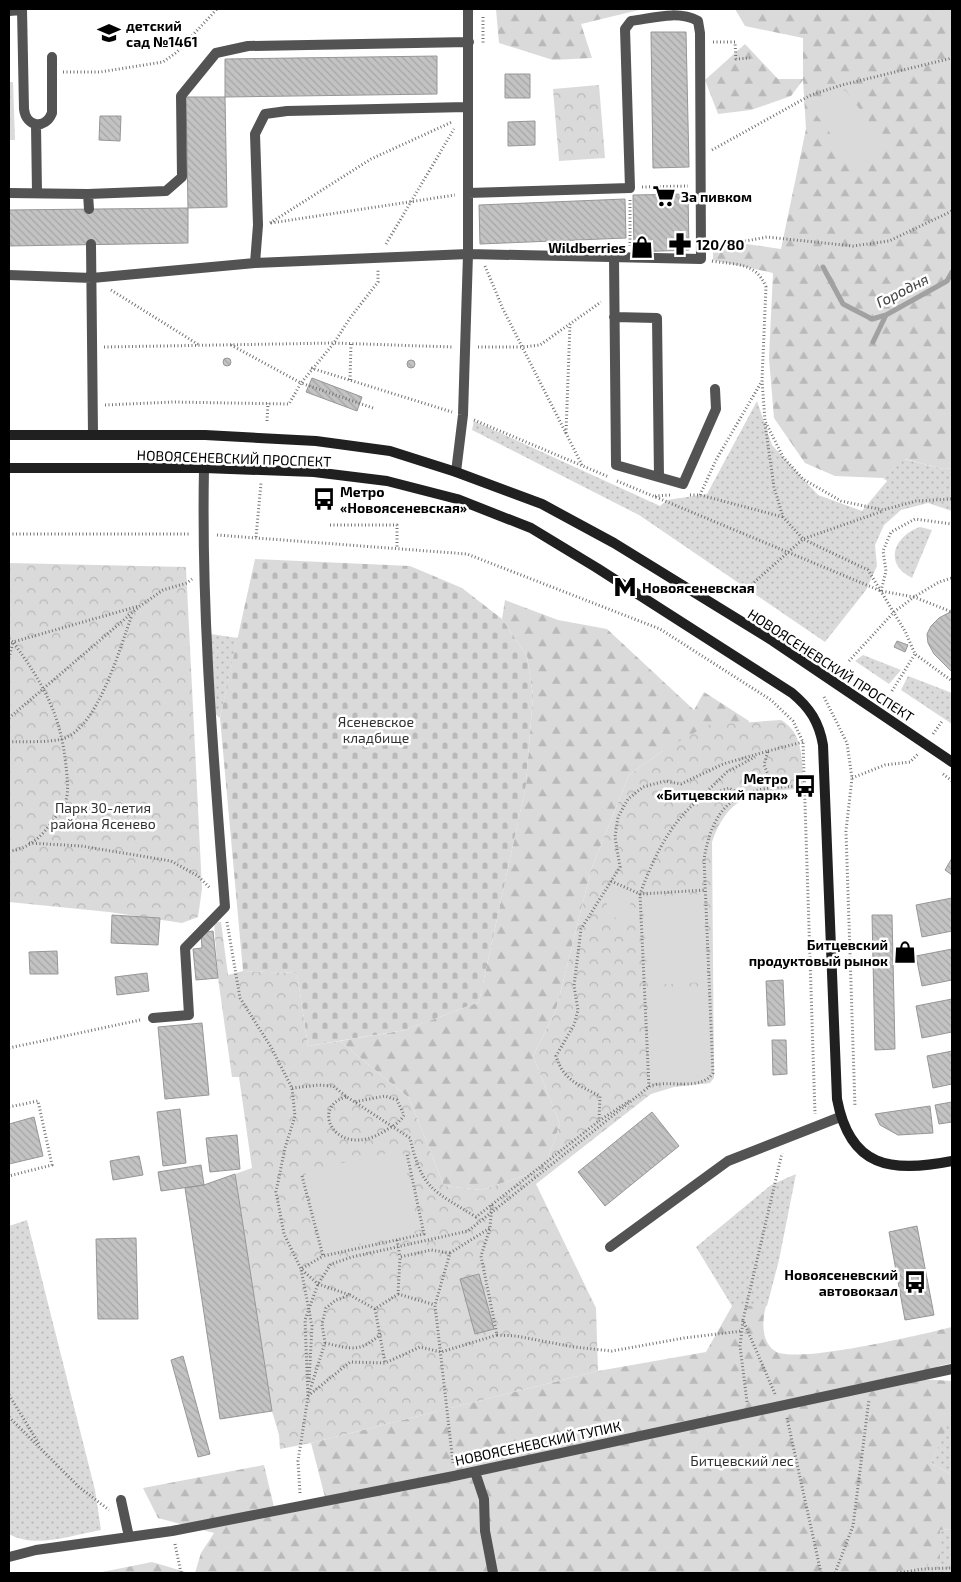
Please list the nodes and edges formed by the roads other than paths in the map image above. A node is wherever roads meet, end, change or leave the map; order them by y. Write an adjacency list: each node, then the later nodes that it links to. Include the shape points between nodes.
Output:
1 (468, 9): 4 (lane)
2 (22, 10): 3 (lane); 7 (lane, via 24,109 29,122)
3 (9, 11)
4 (469, 42): 6 (lane); 11 (lane, via 248,46 216,53 181,96 182,177 166,192)
5 (52, 57): 7 (lane, via 52,113 44,124)
6 (467, 107): 10 (lane); 16 (lane, via 265,114 255,134 258,225)
7 (36, 125): 9 (lane)
8 (9, 193): 9 (lane)
9 (36, 193): 11 (lane)
10 (468, 193): 14 (lane); 15 (lane, via 630,188 625,29 631,21 689,16 698,21 700,41 701,255)
11 (88, 194): 12 (lane)
12 (89, 209)
13 (91, 244): 18 (lane)
14 (468, 254): 15 (lane); 16 (lane); 25 (lane, via 463,415)
15 (614, 258): 19 (lane)
16 (255, 263): 18 (lane)
17 (9, 275): 18 (lane)
18 (92, 278): 21 (lane)
19 (614, 318): 26 (lane, via 616,464); 26 (lane, via 657,318)
20 (715, 389): 26 (lane, via 716,409 683,484)
21 (93, 434): 22 (street, НОВОЯСЕНЕВСКИЙ ПРОСПЕКТ); 25 (street, НОВОЯСЕНЕВСКИЙ ПРОСПЕКТ, via 204,435 316,442 390,451)
22 (9, 435)
23 (9, 468): 24 (street, НОВОЯСЕНЕВСКИЙ ПРОСПЕКТ)
24 (204, 468): 28 (lane, via 203,570 207,663 225,907 185,948 189,1016); 29 (street, НОВОЯСЕНЕВСКИЙ ПРОСПЕКТ, via 314,472 387,482 457,499 530,528 792,693 806,705 820,729 823,744)
25 (456, 472): 27 (street, НОВОЯСЕНЕВСКИЙ ПРОСПЕКТ, via 542,504 614,543 773,641)
26 (659, 477)
27 (952, 762)
28 (153, 1018)
29 (840, 1117): 30 (street, НОВОЯСЕНЕВСКИЙ ПРОСПЕКТ, via 854,1143 873,1160 896,1166); 31 (lane, via 728,1161)
30 (952, 1162)
31 (610, 1247)
32 (952, 1369): 33 (lane, НОВОЯСЕНЕВСКИЙ ТУПИК)
33 (474, 1472): 35 (lane, НОВОЯСЕНЕВСКИЙ ТУПИК); 37 (lane, via 484,1499 484,1530)
34 (121, 1500): 35 (lane)
35 (128, 1538): 36 (lane, НОВОЯСЕНЕВСКИЙ ТУПИК, via 36,1550)
36 (9, 1557)
37 (493, 1573)

